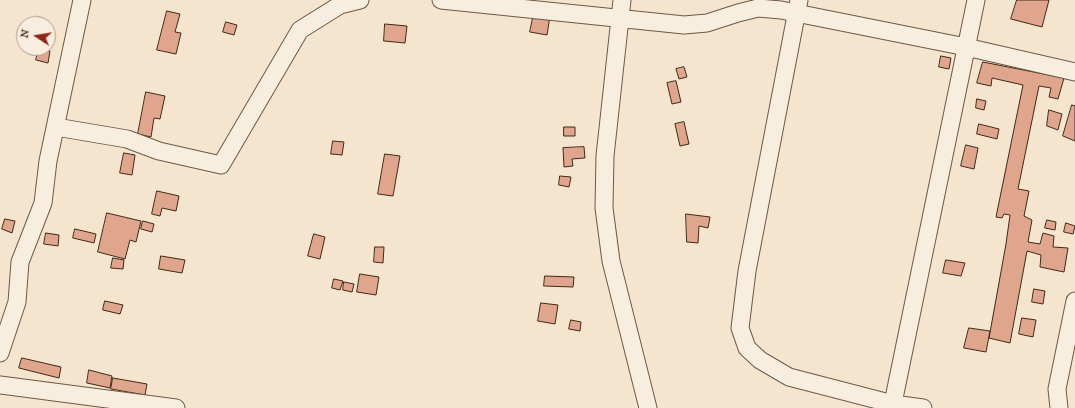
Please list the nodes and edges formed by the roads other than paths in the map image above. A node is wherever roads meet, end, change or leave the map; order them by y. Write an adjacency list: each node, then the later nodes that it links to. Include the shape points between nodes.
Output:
1 (82, 0): 10 (street)
2 (360, 0): 10 (street, via 340,5 300,30 220,165 159,151 127,139)
3 (451, 0): 7 (street)
4 (622, 0): 7 (street)
5 (976, 0): 8 (street)
6 (798, 6): 7 (street, via 780,10 758,8 707,23 684,25); 8 (street); 14 (street, via 747,271 740,328 747,348 760,360 789,377)
7 (620, 18): 16 (street, via 605,156 604,208 611,261)
8 (966, 47): 9 (street); 14 (street)
9 (1075, 72)
10 (56, 127): 12 (street, via 48,161 43,203 20,262 17,302)
11 (1075, 301): 18 (street, via 1056,389)
12 (0, 353)
13 (0, 385): 15 (street)
14 (893, 406): 17 (street)
15 (176, 408)
16 (648, 408)
17 (923, 408)
18 (1059, 408)

